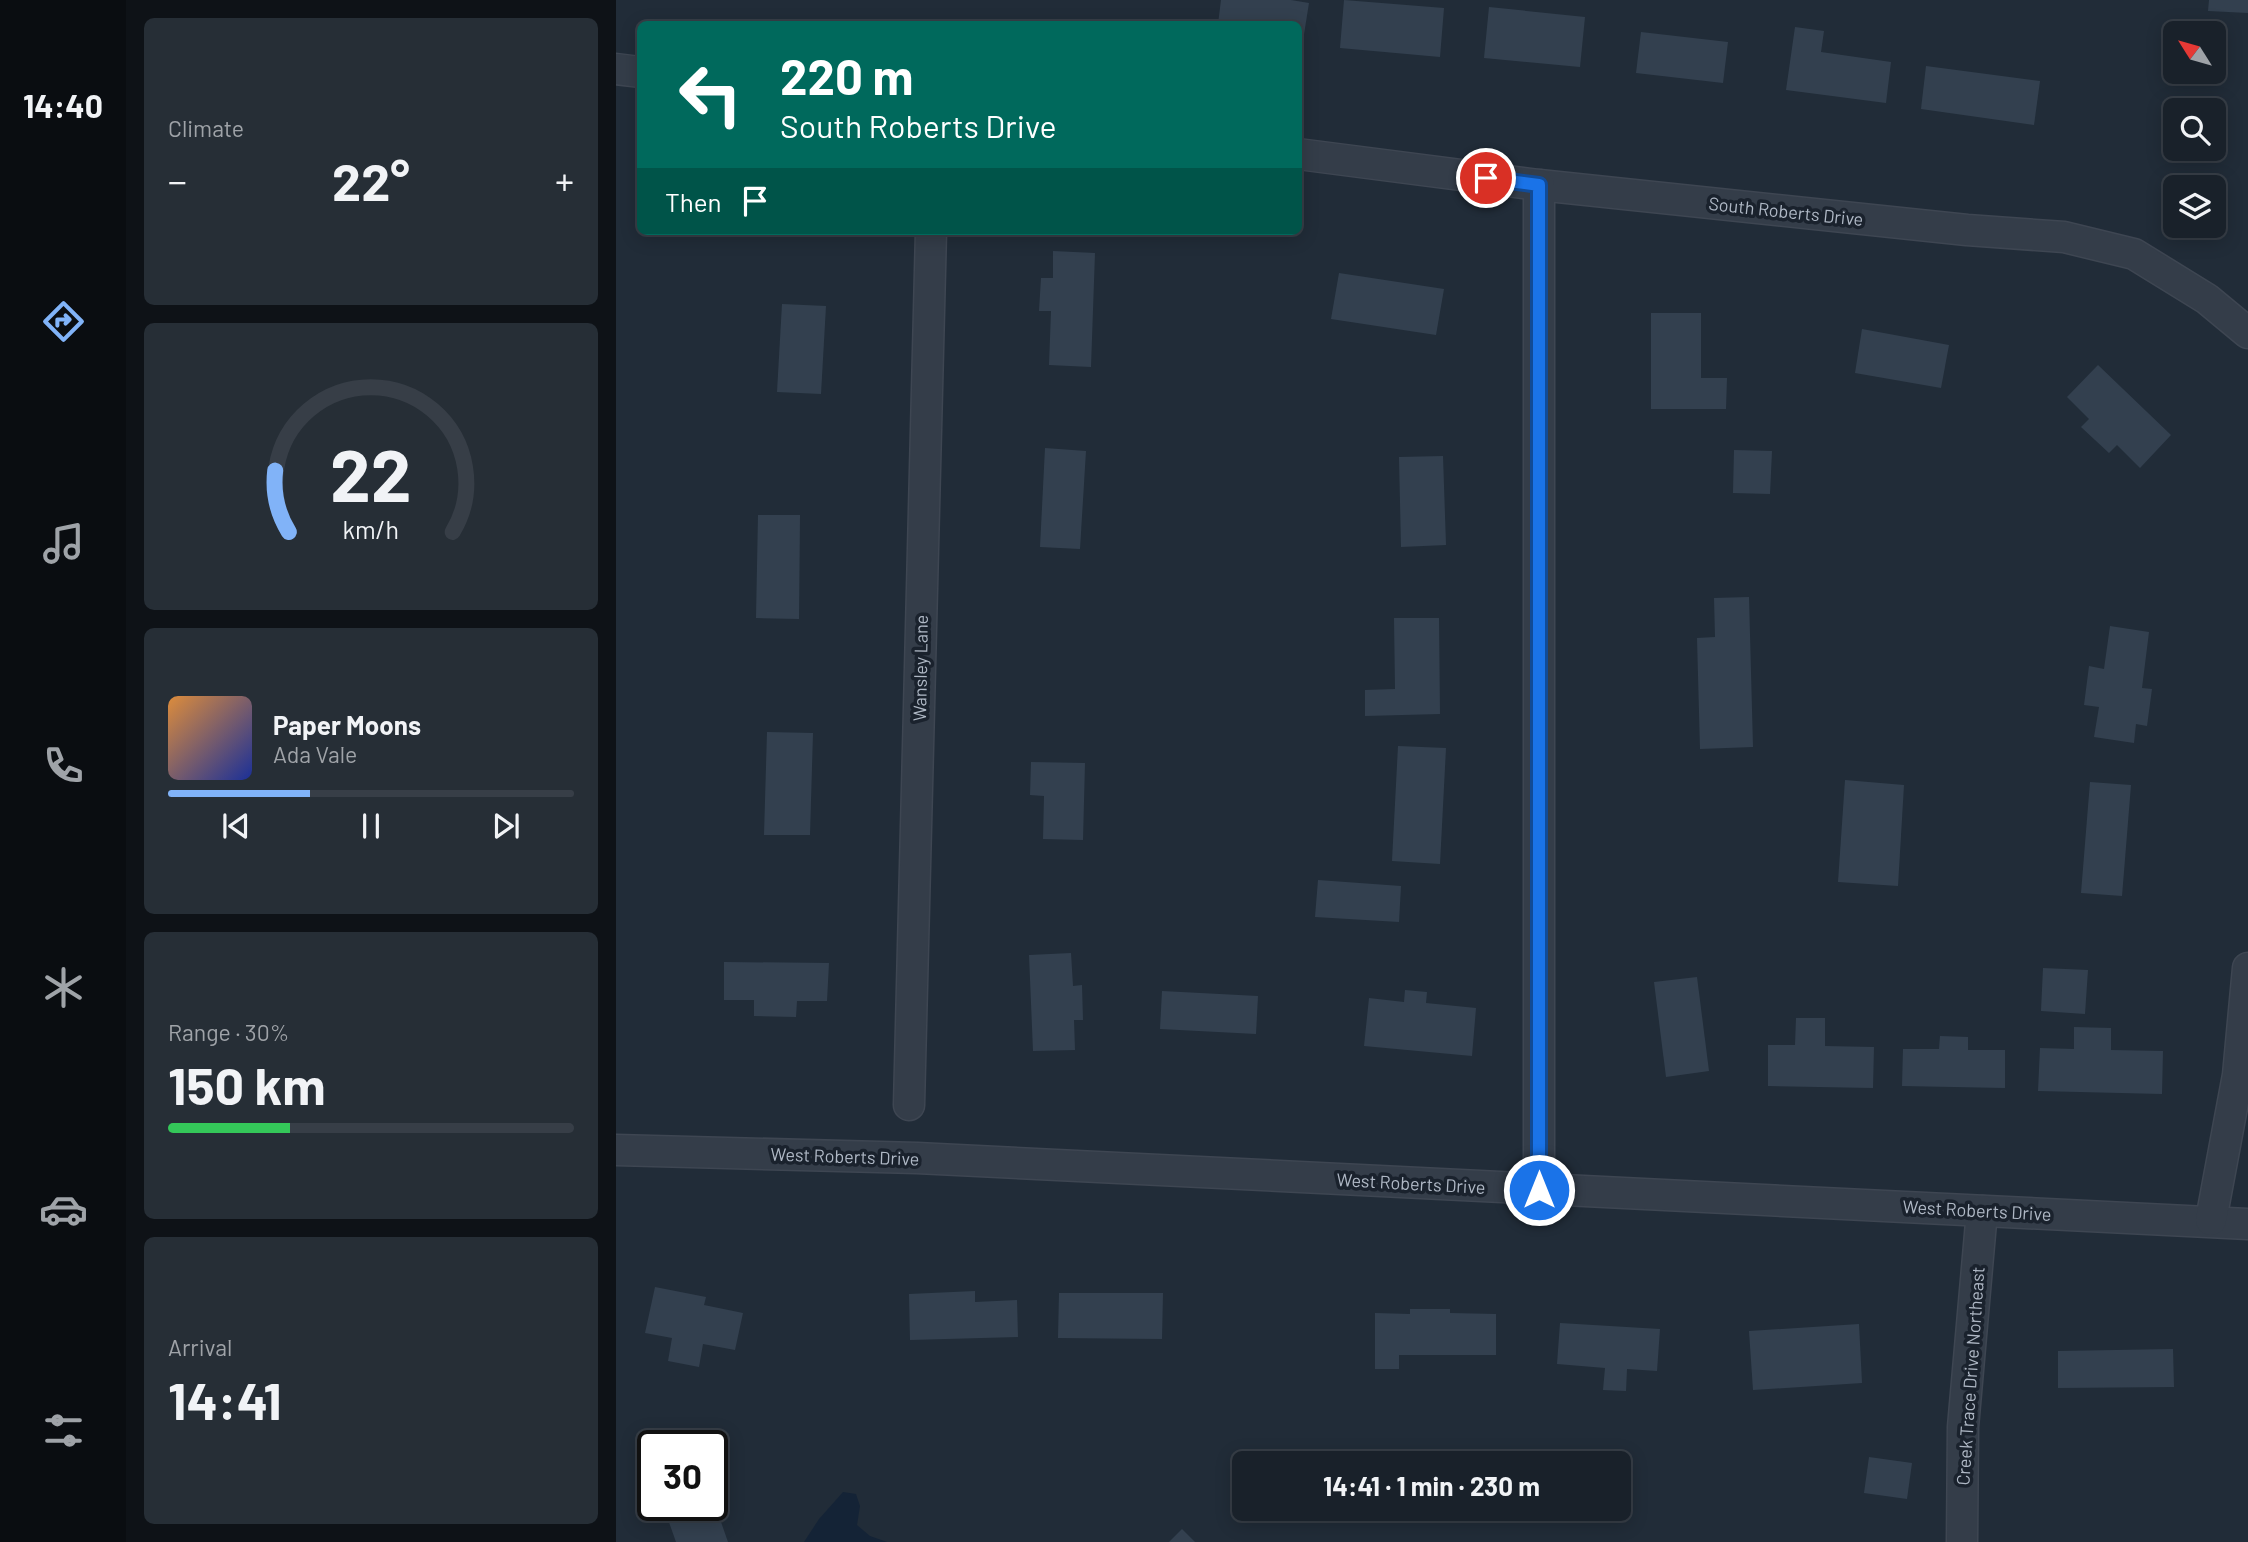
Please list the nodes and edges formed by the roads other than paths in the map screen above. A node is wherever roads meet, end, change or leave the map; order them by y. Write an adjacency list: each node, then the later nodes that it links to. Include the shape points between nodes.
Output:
1 (616, 69): 2 (street)
2 (637, 72)
3 (1302, 155): 4 (street, South Roberts Drive)
4 (1539, 185): 6 (street, South Roberts Drive, via 2064,237 2134,254 2207,299); 10 (street)
5 (931, 235): 8 (street, Wansley Lane)
6 (2248, 333)
7 (2248, 968): 12 (street, via 2238,1075)
8 (908, 1105)
9 (616, 1150): 10 (street, West Roberts Drive, via 917,1158)
10 (1539, 1190): 11 (street, West Roberts Drive)
11 (1982, 1211): 12 (street, West Roberts Drive); 14 (street, Creek Trace Drive Northeast, via 1964,1427)
12 (2211, 1220): 13 (street, West Roberts Drive)
13 (2248, 1224)
14 (1962, 1542)

